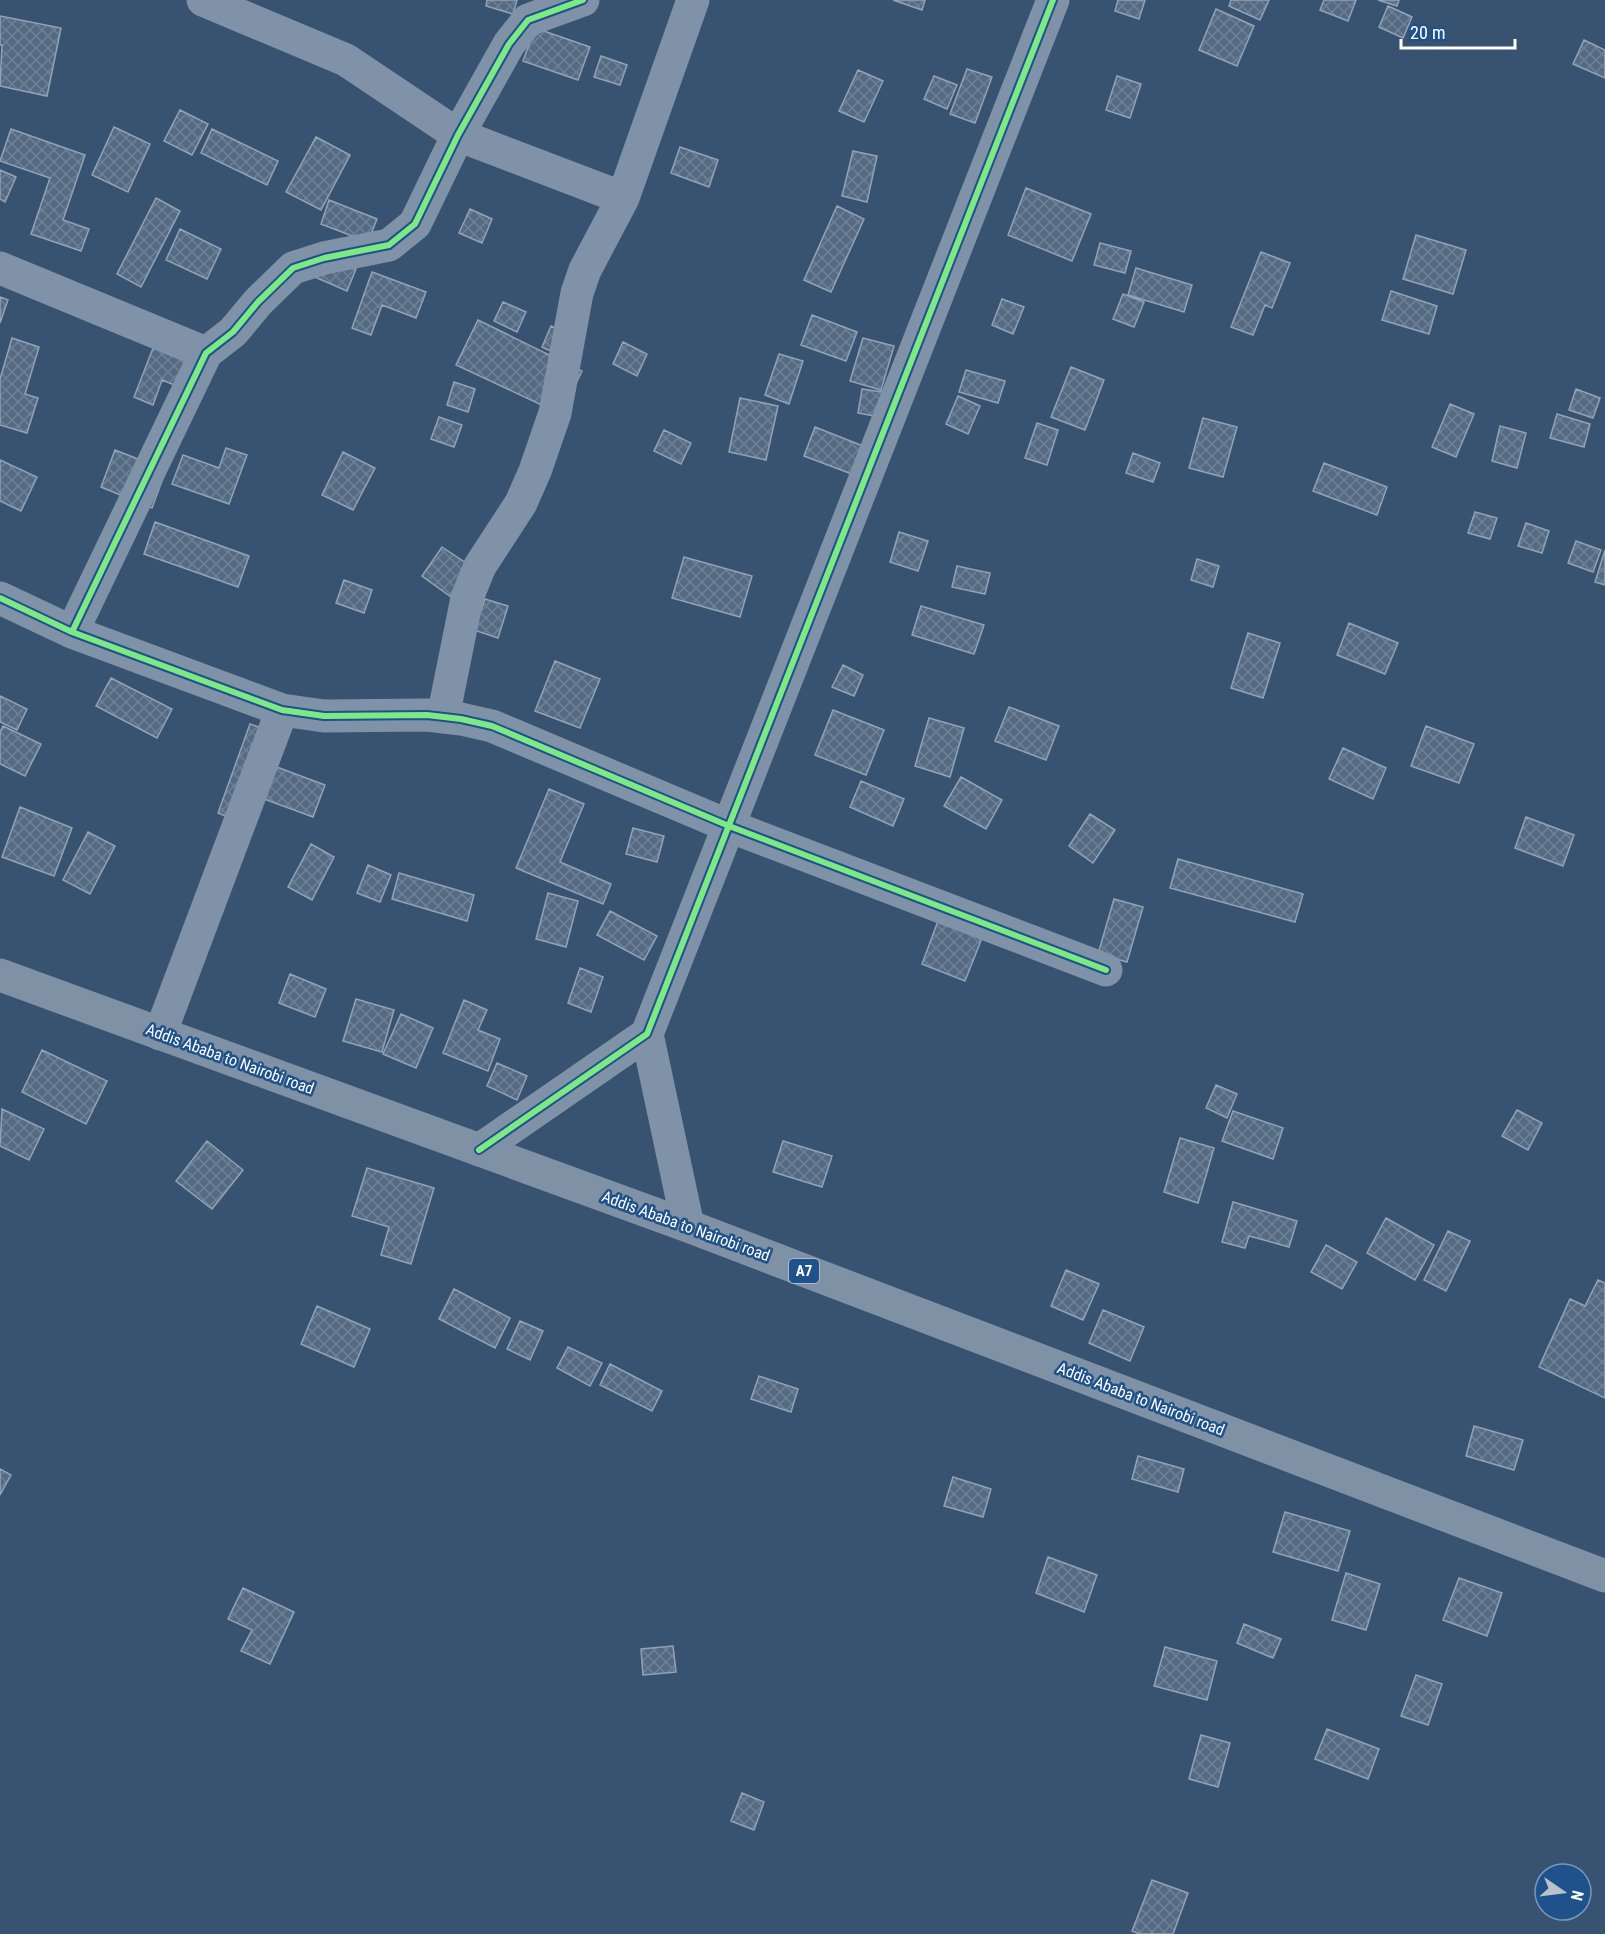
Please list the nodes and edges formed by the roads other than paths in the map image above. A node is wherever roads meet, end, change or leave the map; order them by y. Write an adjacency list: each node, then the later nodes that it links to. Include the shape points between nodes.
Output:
1 (203, 0): 5 (street, via 346,60)
2 (583, 0): 5 (street, via 528,20 509,44)
3 (693, 0): 6 (street)
4 (1053, 0): 13 (street)
5 (458, 135): 6 (street); 8 (street, via 415,224 389,245 293,268 233,332)
6 (623, 198): 12 (street, via 577,293 555,413 535,471 521,503 480,566 467,598)
7 (0, 268): 8 (street)
8 (206, 353): 10 (street)
9 (0, 598): 10 (street)
10 (72, 632): 11 (street)
11 (282, 710): 12 (street, via 324,716); 16 (street)
12 (443, 717): 13 (street, via 492,726)
13 (729, 826): 14 (street); 17 (street)
14 (1106, 970)
15 (0, 975): 16 (highway, Addis Ababa to Nairobi road / A7)
16 (160, 1034): 18 (highway, Addis Ababa to Nairobi road / A7)
17 (647, 1034): 18 (street); 19 (street)
18 (480, 1150): 19 (highway, Addis Ababa to Nairobi road / A7)
19 (688, 1226): 20 (highway, Addis Ababa to Nairobi road / A7)
20 (1605, 1576)

